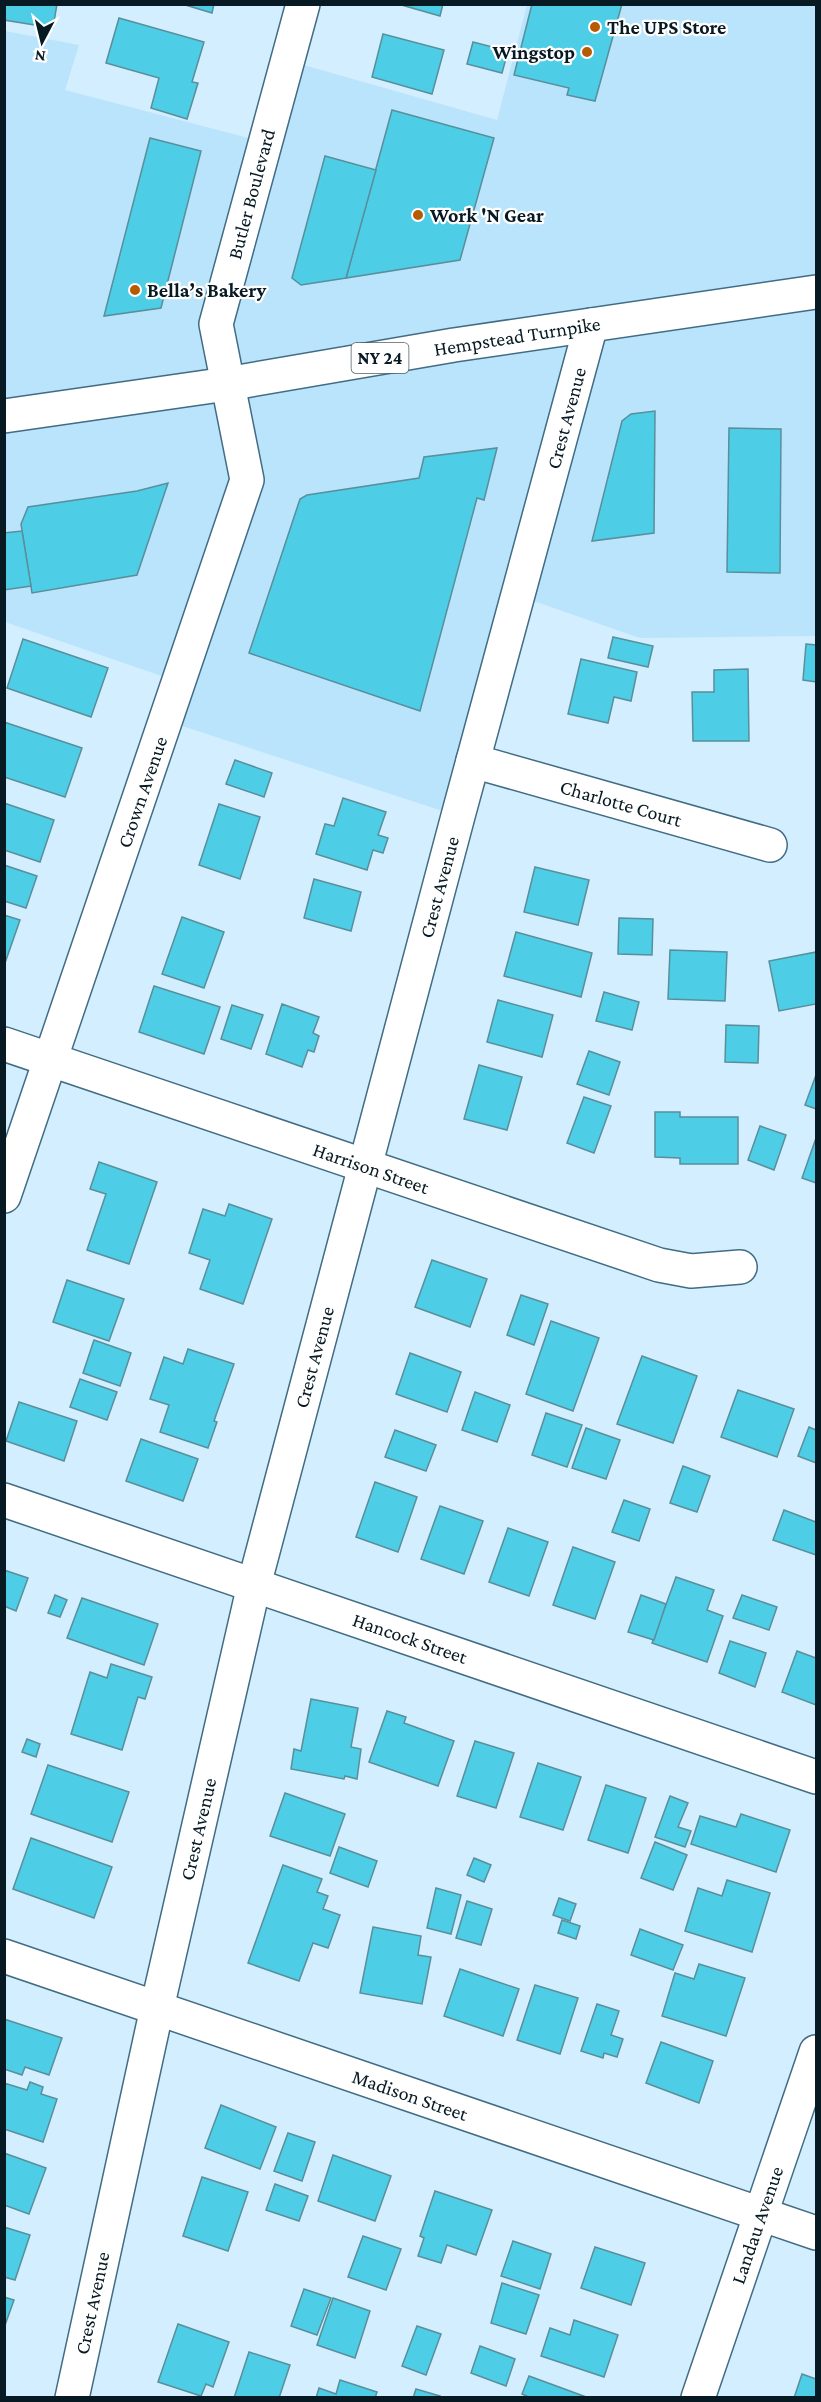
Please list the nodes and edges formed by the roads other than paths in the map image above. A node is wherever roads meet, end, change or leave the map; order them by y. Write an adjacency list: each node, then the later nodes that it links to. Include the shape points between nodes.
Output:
1 (303, 4): 4 (street, Butler Boulevard, via 216,324)
2 (816, 292): 3 (street, Hempstead Turnpike / NY 24)
3 (591, 325): 4 (street, Hempstead Turnpike / NY 24); 6 (street, Crest Avenue)
4 (227, 384): 5 (street, Hempstead Turnpike / NY 24); 9 (street, Crown Avenue, via 247,480)
5 (4, 416)
6 (473, 762): 7 (street, Charlotte Court); 10 (street, Crest Avenue)
7 (770, 846)
8 (4, 1044): 9 (street, Harrison Street)
9 (51, 1060): 10 (street, Harrison Street); 11 (street, Crown Avenue)
10 (364, 1167): 12 (street, Harrison Street, via 659,1265 691,1271); 14 (street, Crest Avenue)
11 (4, 1196)
12 (740, 1267)
13 (4, 1500): 14 (street, Hancock Street)
14 (254, 1585): 15 (street, Hancock Street); 17 (street, Crest Avenue)
15 (816, 1777)
16 (4, 1956): 17 (street, Madison Street)
17 (157, 2008): 19 (street, Madison Street); 21 (street, Crest Avenue)
18 (816, 2052): 19 (street, Landau Avenue)
19 (761, 2214): 20 (street, Madison Street); 22 (street, Landau Avenue)
20 (816, 2233)
21 (72, 2397)
22 (698, 2397)

